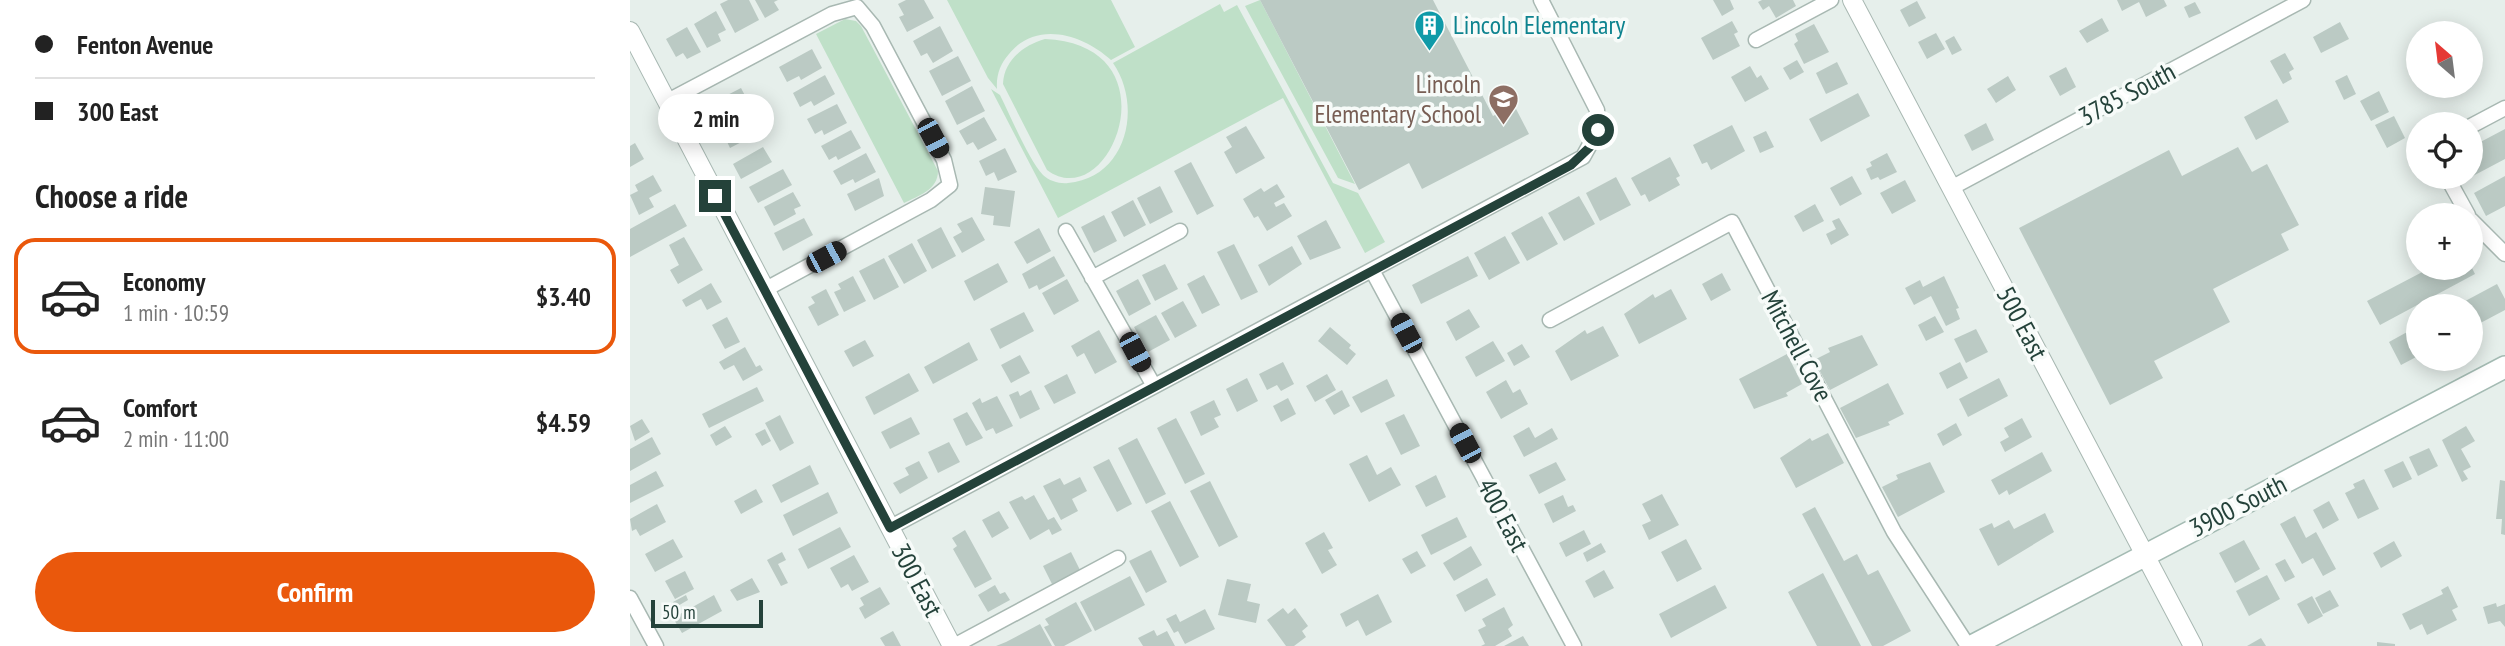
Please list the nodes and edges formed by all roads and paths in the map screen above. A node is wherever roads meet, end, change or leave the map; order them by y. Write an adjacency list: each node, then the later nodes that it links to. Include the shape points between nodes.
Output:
1 (1541, 0): 15 (street, via 1597,110 1598,130 1591,146 1571,165)
2 (1831, 0): 6 (street)
3 (1852, 0): 10 (street, 500 East)
4 (2303, 0): 10 (street, 3785 South)
5 (630, 31): 7 (street, 300 East)
6 (1756, 40)
7 (666, 102): 17 (street, 300 East); 17 (street, via 831,14 857,7 873,26 944,160 950,185 931,200)
8 (2505, 108): 9 (street)
9 (2483, 120)
10 (1951, 188): 22 (street, 500 East)
11 (1066, 231): 16 (street)
12 (1180, 231): 16 (street)
13 (2483, 232): 14 (street)
14 (2505, 254)
15 (1373, 272): 20 (street); 27 (street, 400 East)
16 (1092, 278): 20 (street)
17 (764, 290): 21 (street, 300 East)
18 (1550, 320): 28 (street, Mitchell Cove, via 1732,222 1894,533)
19 (2505, 367): 22 (main road, 3900 South)
20 (1154, 386): 21 (street)
21 (890, 528): 26 (street, 300 East)
22 (2144, 555): 28 (main road, 3900 South); 29 (street, 500 East)
23 (1118, 558): 26 (street)
24 (630, 598): 25 (street)
25 (656, 646)
26 (953, 646)
27 (1574, 646)
28 (1970, 646)
29 (2193, 646)

